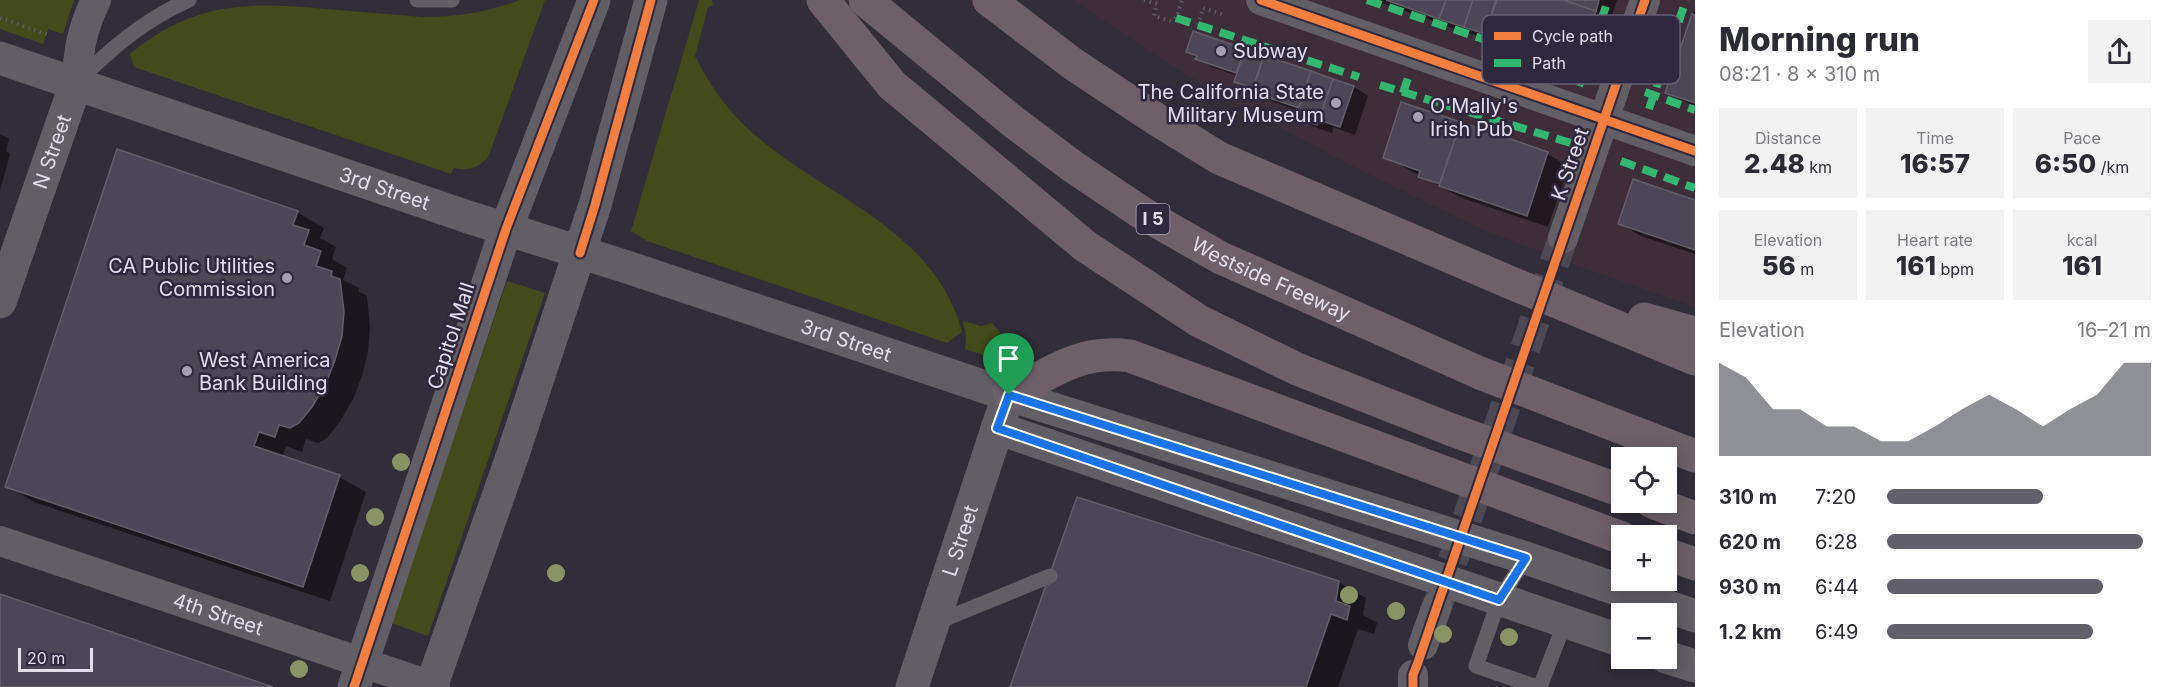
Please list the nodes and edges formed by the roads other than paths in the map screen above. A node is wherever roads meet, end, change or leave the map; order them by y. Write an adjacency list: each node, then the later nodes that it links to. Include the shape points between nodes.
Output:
1 (96, 0): 15 (street, N Street, via 81,39)
2 (189, 0): 15 (lane, via 141,26)
3 (417, 0): 4 (lane)
4 (452, 0)
5 (594, 0): 20 (main road, Capitol Mall)
6 (651, 0): 22 (main road)
7 (823, 0): 30 (highway, via 892,85 1085,246 1199,321 1297,369)
8 (865, 0): 29 (highway, Westside Freeway / I 5, via 1072,166 1142,213 1221,258 1480,373)
9 (989, 0): 23 (highway, via 1073,64 1219,158)
10 (1261, 0): 14 (street)
11 (1645, 0): 12 (street, K Street)
12 (1640, 15)
13 (0, 58): 15 (main road, 3rd Street)
14 (1482, 77)
15 (76, 83): 20 (main road, 3rd Street); 24 (main road, N Street)
16 (1503, 84): 18 (street)
17 (1616, 84): 18 (street, K Street)
18 (1604, 119): 19 (street); 21 (street, K Street)
19 (1695, 151)
20 (506, 229): 22 (main road, 3rd Street); 48 (main road, Capitol Mall)
21 (1563, 238)
22 (580, 253): 27 (main road, 3rd Street); 49 (main road)
23 (1509, 282): 25 (highway); 26 (highway)
24 (0, 302)
25 (1695, 333)
26 (1695, 359)
27 (1009, 395): 28 (main road, L Street); 33 (highway, via 1086,357 1130,356); 35 (main road, 3rd Street)
28 (997, 428): 39 (main road); 43 (main road, L Street)
29 (1695, 456)
30 (1611, 487)
31 (1677, 511): 32 (highway)
32 (1695, 518)
33 (1611, 534)
34 (0, 541): 48 (street, 4th Street)
35 (1526, 558): 39 (lane); 41 (main road, 3rd Street)
36 (1677, 558): 37 (highway)
37 (1695, 564)
38 (1050, 576): 43 (lane)
39 (1499, 600): 42 (main road); 51 (lane, via 1476,666)
40 (1437, 606): 45 (street)
41 (1695, 616)
42 (1565, 622): 44 (main road); 51 (lane)
43 (932, 624): 50 (main road, L Street)
44 (1611, 637)
45 (1423, 645)
46 (1677, 660): 47 (main road)
47 (1695, 666)
48 (358, 675): 49 (street, 4th Street)
49 (432, 687)
50 (912, 687)
51 (1539, 687)

